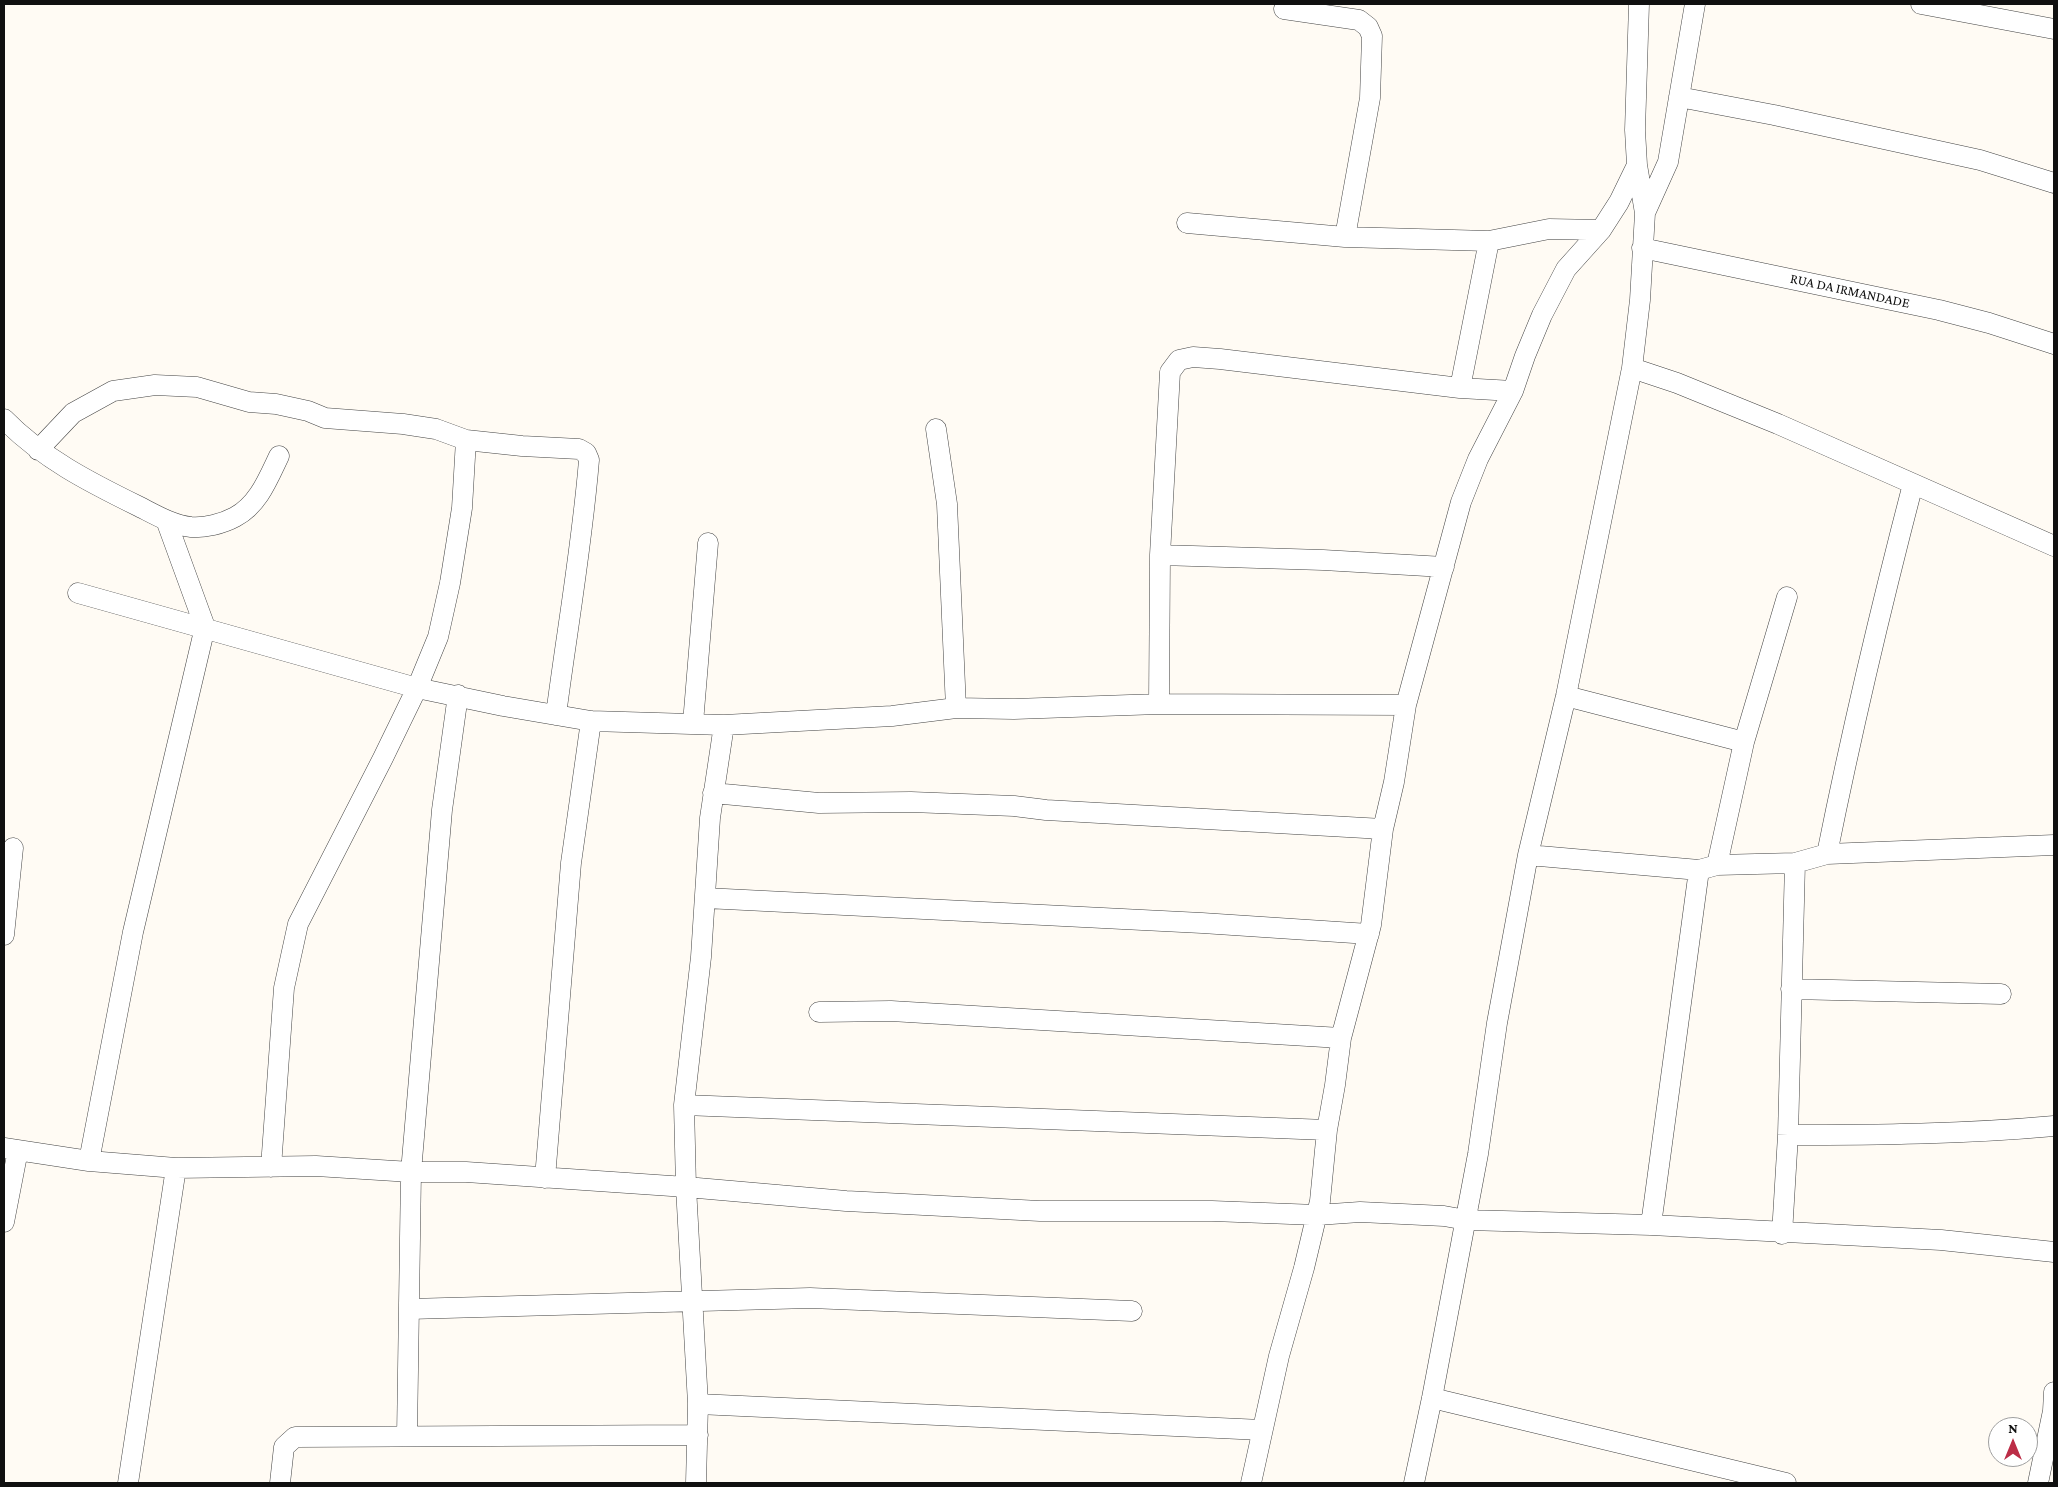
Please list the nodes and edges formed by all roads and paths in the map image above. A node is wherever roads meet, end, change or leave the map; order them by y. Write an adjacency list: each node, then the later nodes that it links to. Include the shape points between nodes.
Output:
1 (1639, 4): 7 (street)
2 (1695, 4): 6 (street)
3 (1921, 4): 5 (street)
4 (1284, 10): 12 (street, via 1359,20 1368,27 1372,36 1370,98)
5 (2054, 29)
6 (1679, 97): 8 (street, via 1980,160); 9 (street, via 1668,162)
7 (1637, 165): 9 (street); 11 (street, via 1620,202)
8 (2054, 183)
9 (1645, 213): 14 (street)
10 (1187, 223): 12 (street)
11 (1601, 230): 13 (street, via 1549,229); 18 (street, via 1566,269 1542,315)
12 (1345, 237): 13 (street)
13 (1489, 241): 17 (street)
14 (1642, 248): 15 (street, RUA DA IRMANDADE, via 1940,310); 16 (street)
15 (2054, 344)
16 (1632, 368): 24 (street, via 1778,424); 35 (street)
17 (1460, 388): 18 (street); 28 (street, via 1220,359 1193,357 1179,360 1170,372)
18 (1513, 391): 29 (street, via 1478,458 1461,502)
19 (4, 419): 22 (street)
20 (936, 429): 38 (street, via 946,504)
21 (466, 440): 22 (street, via 403,424 326,418 276,404 249,402 198,387 155,385 113,391 73,413); 33 (street, via 462,508 450,583 438,637); 39 (street, via 579,449 589,460 584,522)
22 (38, 450): 25 (street)
23 (279, 456): 25 (street, via 255,502 236,517 214,525 190,527)
24 (1913, 484): 27 (street); 48 (street, via 1850,741)
25 (166, 520): 32 (street)
26 (708, 543): 41 (street)
27 (2054, 546)
28 (1160, 555): 29 (street); 36 (street)
29 (1444, 567): 37 (street)
30 (78, 593): 32 (street)
31 (1787, 597): 43 (street)
32 (205, 627): 33 (street); 64 (street, via 133,932)
33 (417, 688): 34 (street); 65 (street, via 298,924 284,988)
34 (458, 695): 39 (street); 67 (street, via 442,810)
35 (1566, 696): 43 (street); 49 (street)
36 (1159, 704): 37 (street); 38 (street)
37 (1406, 705): 45 (street)
38 (956, 708): 42 (street, via 892,716)
39 (556, 715): 40 (street)
40 (591, 721): 41 (street); 68 (street, via 571,863)
41 (693, 723): 42 (street)
42 (724, 725): 44 (street)
43 (1744, 742): 51 (street)
44 (713, 793): 45 (street, via 819,803 1014,806); 52 (street)
45 (1383, 829): 53 (street)
46 (2054, 845): 48 (street)
47 (13, 848): 54 (street)
48 (1827, 854): 50 (street)
49 (1528, 856): 51 (street); 71 (street, via 1497,1023)
50 (1795, 863): 51 (street); 55 (street)
51 (1708, 867): 73 (street)
52 (705, 898): 53 (street); 59 (street)
53 (1369, 934): 58 (street)
54 (4, 936)
55 (1791, 989): 56 (street); 62 (street)
56 (2001, 994)
57 (818, 1012): 58 (street, via 891,1011)
58 (1341, 1038): 61 (street)
59 (684, 1105): 61 (street); 69 (street)
60 (2054, 1126): 62 (street, via 1960,1132)
61 (1327, 1130): 70 (street)
62 (1788, 1135): 74 (street)
63 (11, 1149): 64 (street); 72 (street)
64 (89, 1161): 66 (street)
65 (271, 1167): 66 (street); 67 (street, via 316,1166)
66 (176, 1168): 85 (street)
67 (411, 1172): 68 (street); 77 (street)
68 (545, 1178): 69 (street)
69 (686, 1187): 70 (street, via 846,1201 1040,1211); 76 (street)
70 (1316, 1214): 71 (street, via 1360,1212); 82 (street)
71 (1466, 1220): 73 (street); 79 (street)
72 (4, 1222)
73 (1651, 1226): 74 (street)
74 (1782, 1234): 75 (street, via 1941,1240)
75 (2054, 1252)
76 (692, 1302): 77 (street); 78 (street, via 810,1298); 80 (street)
77 (409, 1309): 84 (street)
78 (1132, 1311)
79 (1432, 1398): 89 (street); 90 (street)
80 (698, 1404): 82 (street); 83 (street)
81 (2054, 1405): 91 (street)
82 (1262, 1430): 88 (street)
83 (698, 1435): 84 (street); 87 (street)
84 (406, 1436): 86 (street, via 295,1437 284,1447)
85 (128, 1483)
86 (280, 1483)
87 (696, 1483)
88 (1251, 1483)
89 (1414, 1483)
90 (1786, 1483)
91 (2038, 1483)

